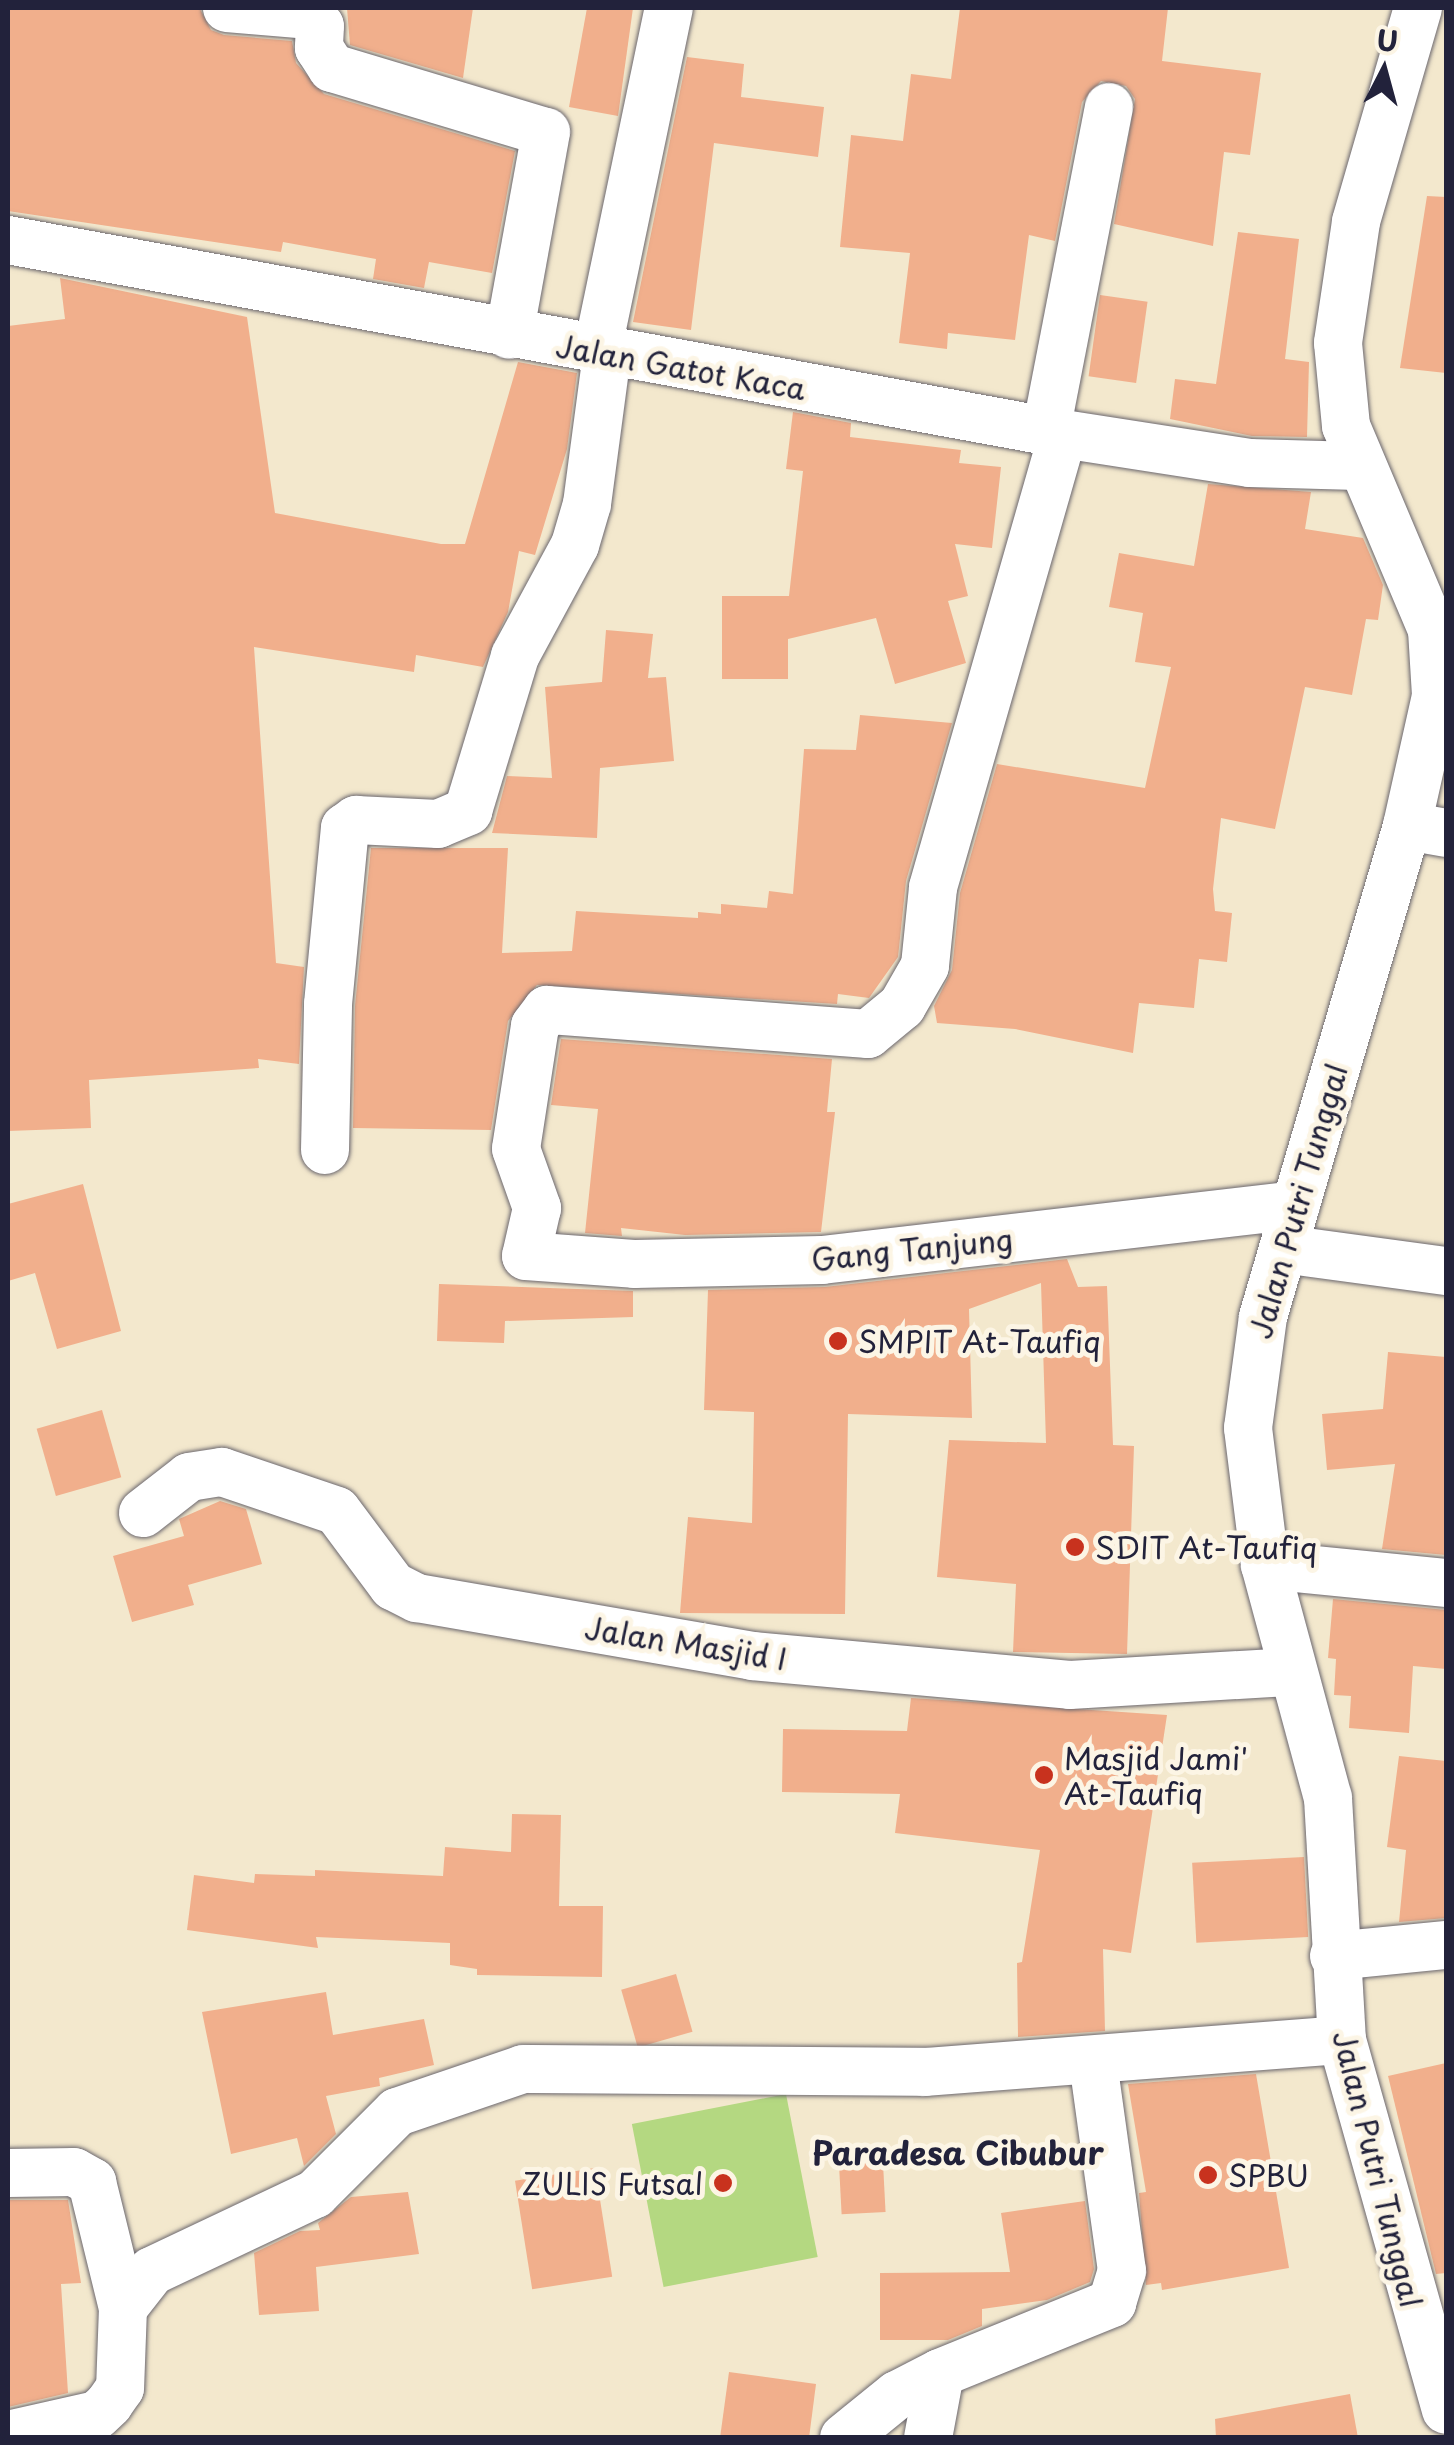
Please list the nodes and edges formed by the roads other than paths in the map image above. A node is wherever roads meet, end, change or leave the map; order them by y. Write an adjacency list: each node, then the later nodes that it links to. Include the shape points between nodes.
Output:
1 (227, 8): 7 (street, via 308,16 320,26 319,48 332,68 546,132)
2 (668, 8): 8 (street)
3 (1420, 8): 4 (street); 10 (street, Jalan Putri Tunggal, via 1345,278 1340,390)
4 (1446, 11)
5 (1109, 107): 9 (street)
6 (8, 240): 7 (street, Jalan Gatot Kaca)
7 (509, 335): 8 (street, Jalan Gatot Kaca)
8 (602, 354): 9 (street, Jalan Gatot Kaca); 12 (street, via 587,504 575,544 515,656 468,811 438,824 356,820 345,828 328,1004)
9 (1054, 432): 10 (street, Jalan Gatot Kaca, via 1250,463); 13 (street, Gang Tanjung, via 933,888 925,966 902,1006 868,1034 547,1010 534,1026 516,1149 538,1208 526,1256 634,1264 822,1260)
10 (1358, 466): 11 (street, Jalan Putri Tunggal, via 1432,630 1438,660)
11 (1427, 830): 13 (street, Jalan Putri Tunggal)
12 (325, 1150)
13 (1290, 1227): 14 (street, Gang Tanjung); 16 (street, Jalan Putri Tunggal, via 1259,1334 1248,1411)
14 (1446, 1271)
15 (144, 1513): 18 (street, Jalan Masjid I, via 189,1477 222,1472 338,1510 402,1593 752,1656 1070,1685)
16 (1265, 1565): 17 (street); 18 (street, Jalan Putri Tunggal)
17 (1446, 1583)
18 (1292, 1672): 20 (street, Jalan Putri Tunggal, via 1328,1798)
19 (1446, 1946): 20 (street)
20 (1334, 1956): 21 (street, Jalan Putri Tunggal)
21 (1342, 2040): 22 (street); 26 (street, Jalan Putri Tunggal)
22 (1093, 2061): 24 (street, via 860,2073 544,2065 495,2075 397,2112 314,2194 152,2271); 25 (street, via 1120,2288 1112,2304)
23 (8, 2173): 24 (street, via 74,2172 92,2182)
24 (123, 2308): 27 (street, via 120,2388 109,2404 97,2415)
25 (940, 2374): 28 (street, via 898,2394); 29 (street)
26 (1446, 2410)
27 (8, 2435)
28 (844, 2438)
29 (928, 2438)

